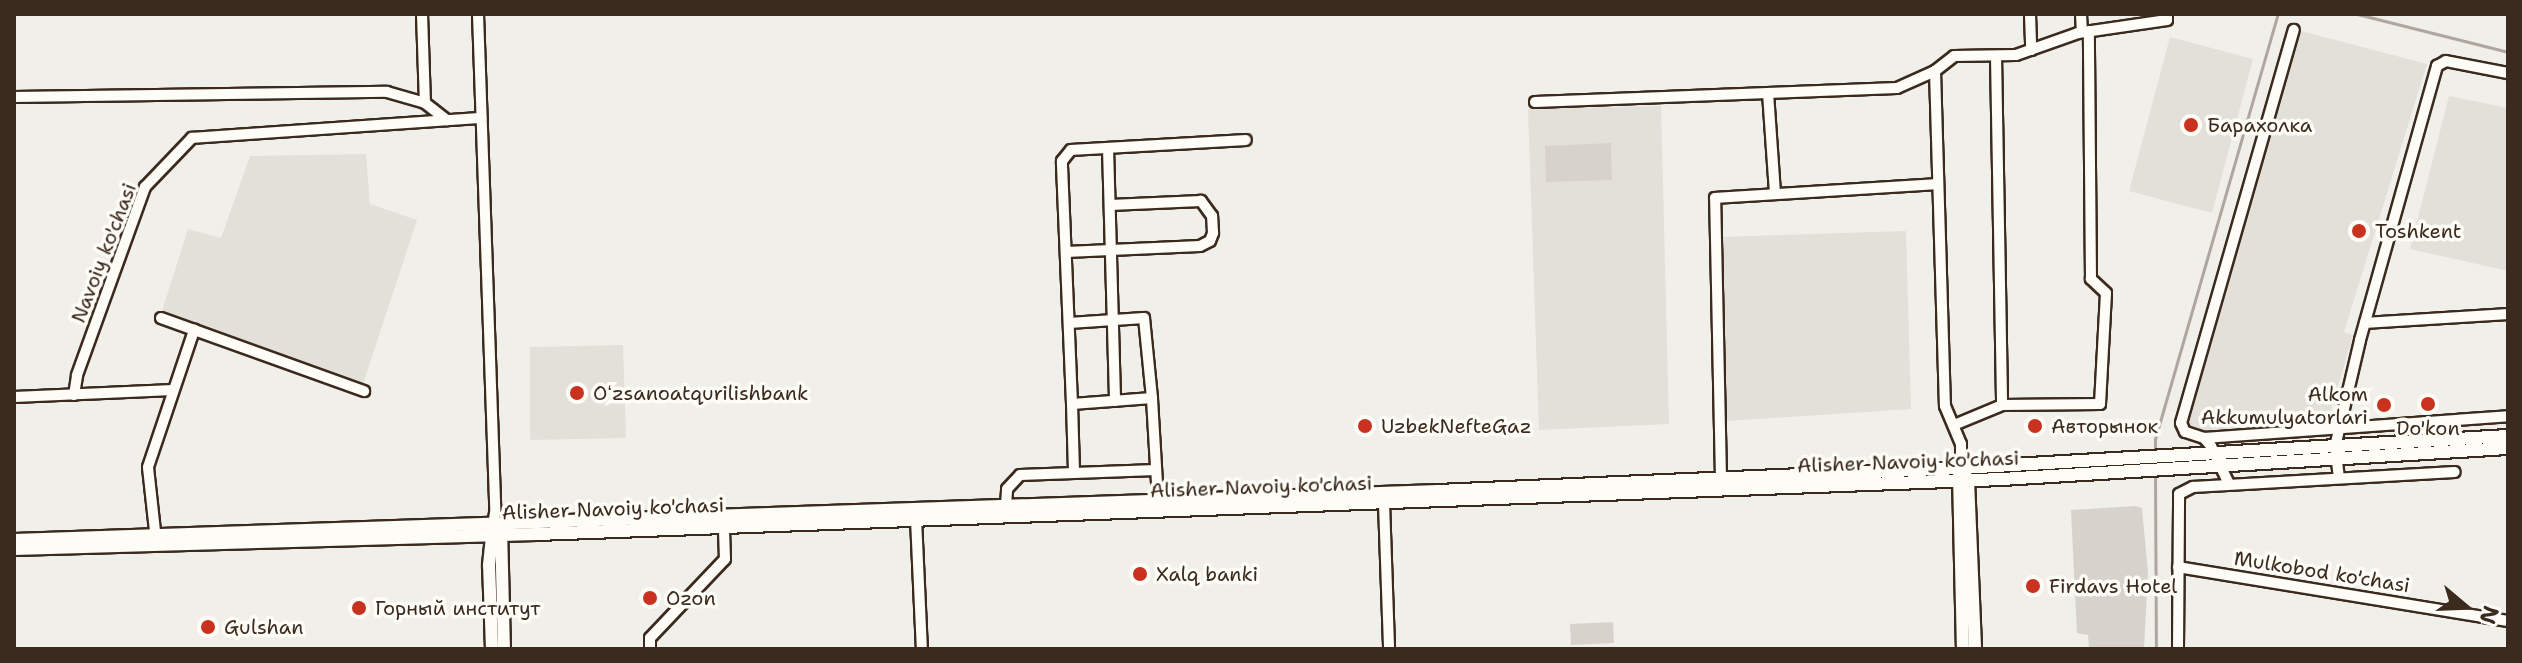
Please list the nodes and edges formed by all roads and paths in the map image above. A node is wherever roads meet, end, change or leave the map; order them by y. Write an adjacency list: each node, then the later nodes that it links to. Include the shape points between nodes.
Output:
1 (422, 14): 15 (street)
2 (478, 14): 16 (street)
3 (2030, 14): 8 (street)
4 (2081, 14): 7 (street)
5 (2167, 14): 7 (street, via 2167,20)
6 (2294, 30): 43 (street, via 2181,423 2185,432)
7 (2086, 32): 8 (street); 38 (street, via 2091,279 2106,293 2100,404)
8 (2031, 50): 9 (street)
9 (1996, 56): 10 (street, via 1954,56); 38 (street)
10 (1935, 71): 12 (street, via 1897,88); 20 (street)
11 (2508, 73): 29 (street, via 2446,61 2437,66)
12 (1768, 93): 14 (street); 21 (street)
13 (14, 97): 15 (street, via 387,92)
14 (1535, 102)
15 (425, 103): 17 (street)
16 (481, 118): 17 (street); 65 (street)
17 (447, 120): 33 (street, Navoiy ko'chasi, via 192,138 145,187)
18 (1246, 140): 19 (street)
19 (1108, 148): 22 (street); 24 (street, via 1071,150 1062,161)
20 (1938, 184): 21 (street); 40 (street, via 1945,406)
21 (1775, 194): 52 (street, via 1715,198)
22 (1110, 205): 23 (street); 23 (street, via 1201,201 1213,224 1210,241 1200,246)
23 (1112, 249): 24 (street); 27 (street)
24 (1066, 252): 28 (street)
25 (2508, 314): 29 (street)
26 (161, 318): 30 (street)
27 (1114, 319): 28 (street); 35 (street, via 1146,321); 36 (street)
28 (1069, 323): 37 (street)
29 (2365, 323): 41 (street)
30 (194, 330): 31 (street); 32 (street)
31 (173, 390): 33 (street); 67 (street, via 148,467)
32 (364, 391)
33 (74, 395): 34 (street)
34 (14, 397)
35 (1152, 398): 36 (street); 48 (street)
36 (1115, 401): 37 (street)
37 (1072, 404): 50 (street)
38 (2002, 405): 40 (street)
39 (2508, 416): 41 (street)
40 (1954, 425): 51 (street)
41 (2341, 427): 43 (street); 45 (street)
42 (2508, 436): 45 (main road, Alisher Navoiy ko'chasi)
43 (2204, 438): 46 (street)
44 (2508, 448): 45 (main road, Alisher Navoiy ko'chasi)
45 (2335, 452): 46 (main road, Alisher Navoiy ko'chasi); 53 (street)
46 (2218, 460): 47 (main road, Alisher Navoiy ko'chasi); 56 (street)
47 (2139, 464): 51 (main road, Alisher Navoiy ko'chasi); 54 (main road, Alisher Navoiy ko'chasi)
48 (1156, 470): 50 (street); 58 (street)
49 (2455, 472): 53 (street)
50 (1074, 473): 61 (street, via 1020,475 1007,489)
51 (1962, 476): 52 (main road, Alisher Navoiy ko'chasi); 54 (main road, Alisher Navoiy ko'chasi); 55 (main road, Alisher Navoiy ko'chasi); 62 (main road)
52 (1721, 478): 57 (main road, Alisher Navoiy ko'chasi)
53 (2339, 478): 56 (street)
54 (1996, 479): 62 (main road)
55 (1918, 481): 57 (main road, Alisher Navoiy ko'chasi); 62 (main road, via 1941,487)
56 (2229, 484): 69 (street, via 2193,487 2179,494)
57 (1514, 492): 59 (main road, Alisher Navoiy ko'chasi); 60 (main road, Alisher Navoiy ko'chasi)
58 (1158, 500): 59 (main road, Alisher Navoiy ko'chasi); 61 (main road, Alisher Navoiy ko'chasi)
59 (1242, 502): 60 (main road, Alisher Navoiy ko'chasi); 63 (main road, Alisher Navoiy ko'chasi)
60 (1384, 503): 75 (street)
61 (1006, 505): 65 (main road, Alisher Navoiy ko'chasi)
62 (1964, 510): 76 (main road); 77 (main road)
63 (916, 519): 64 (main road, Alisher Navoiy ko'chasi); 74 (street)
64 (724, 525): 65 (main road, Alisher Navoiy ko'chasi); 71 (street, via 725,559)
65 (496, 526): 67 (main road, Alisher Navoiy ko'chasi); 72 (main road, via 489,565); 73 (main road)
66 (14, 540): 67 (main road, Alisher Navoiy ko'chasi)
67 (156, 540): 68 (main road, Alisher Navoiy ko'chasi)
68 (14, 549)
69 (2178, 567): 70 (street, Mulkobod ko'chasi); 78 (street)
70 (2508, 621)
71 (650, 644)
72 (492, 649)
73 (504, 649)
74 (922, 649)
75 (1389, 649)
76 (1963, 649)
77 (1975, 649)
78 (2178, 649)

